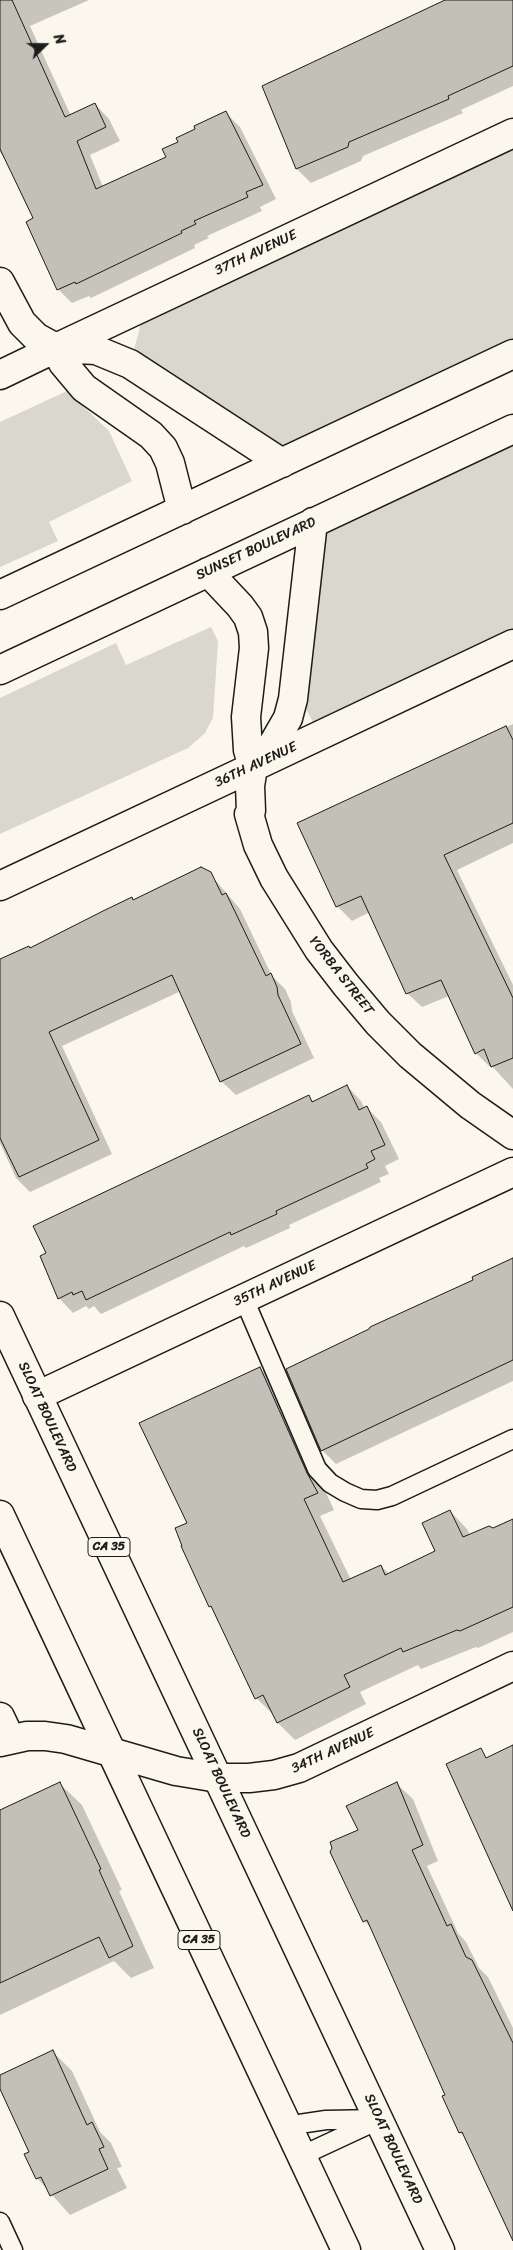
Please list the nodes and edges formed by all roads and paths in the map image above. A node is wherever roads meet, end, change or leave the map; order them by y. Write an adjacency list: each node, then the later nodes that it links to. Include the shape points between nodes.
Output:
1 (513, 133): 3 (main road, 37TH AVENUE)
2 (0, 282): 3 (main road, via 22,323 36,337)
3 (56, 348): 5 (main road, 37TH AVENUE); 7 (main road, via 96,350 122,360); 8 (main road, via 63,363 84,388 151,435 163,448)
4 (513, 354): 7 (main road)
5 (0, 375)
6 (513, 429): 9 (main road, SUNSET BOULEVARD)
7 (282, 463): 8 (main road)
8 (182, 510): 11 (main road)
9 (313, 522): 10 (main road, SUNSET BOULEVARD); 14 (main road, via 293,699 280,735)
10 (208, 572): 13 (main road, SUNSET BOULEVARD); 14 (main road, YORBA STREET, via 240,606 248,617 252,632 254,648 246,717 248,750)
11 (0, 595)
12 (513, 644): 14 (main road, 36TH AVENUE)
13 (0, 670)
14 (253, 767): 15 (main road, 36TH AVENUE); 16 (main road, YORBA STREET, via 249,814 258,845 274,878 319,950 378,1023 410,1055 462,1099)
15 (0, 886)
16 (513, 1135)
17 (513, 1172): 18 (main road, 35TH AVENUE)
18 (244, 1299): 20 (main road, 35TH AVENUE); 21 (lane, via 317,1469 330,1483 345,1492 361,1499 377,1500 392,1496)
19 (0, 1316): 20 (main road, SLOAT BOULEVARD / CA 35)
20 (37, 1396): 26 (main road, SLOAT BOULEVARD / CA 35)
21 (513, 1439)
22 (0, 1515): 25 (main road, CA 35)
23 (513, 1666): 26 (main road, 34TH AVENUE, via 299,1768 274,1775)
24 (3, 1733): 25 (main road, 34TH AVENUE, via 66,1739)
25 (112, 1753): 26 (main road, 34TH AVENUE, via 176,1771); 28 (main road, CA 35)
26 (218, 1778): 27 (main road, SLOAT BOULEVARD / CA 35)
27 (379, 2119): 28 (lane, via 326,2120); 29 (lane); 33 (main road, SLOAT BOULEVARD / CA 35)
28 (286, 2126): 29 (main road, CA 35)
29 (301, 2156): 32 (main road, CA 35)
30 (0, 2222): 31 (lane)
31 (13, 2250)
32 (346, 2250)
33 (440, 2250)

